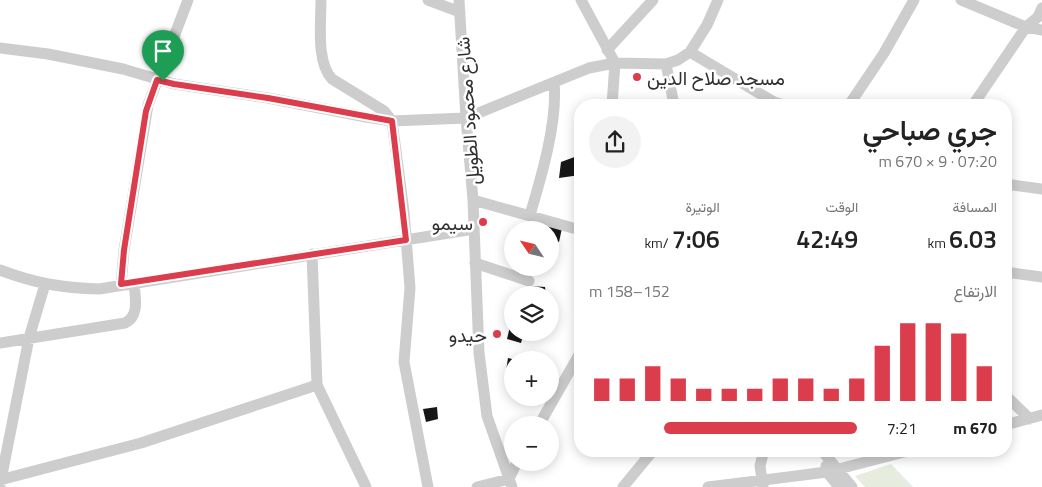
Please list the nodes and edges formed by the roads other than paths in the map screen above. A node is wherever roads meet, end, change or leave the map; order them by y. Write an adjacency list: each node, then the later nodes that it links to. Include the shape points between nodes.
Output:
1 (188, 0): 18 (street)
2 (321, 0): 26 (street, via 322,59 328,74 384,111)
3 (428, 0): 9 (street)
4 (581, 0): 14 (street)
5 (653, 0): 14 (street)
6 (914, 0): 23 (street, via 884,54)
7 (962, 0): 11 (street)
8 (714, 1): 15 (street, via 707,25)
9 (460, 6): 25 (street, شارع محمود الطويل)
10 (1042, 8): 11 (street, via 1038,17)
11 (1026, 27): 12 (street); 24 (street)
12 (1042, 30)
13 (0, 48): 18 (street, via 123,69)
14 (608, 50): 16 (street)
15 (690, 52): 17 (street); 22 (street)
16 (615, 63): 17 (street); 19 (street, via 589,68); 20 (street)
17 (666, 64): 21 (street)
18 (157, 80): 26 (street); 42 (street, via 146,111)
19 (554, 83): 25 (street); 30 (street, via 554,109 541,178)
20 (612, 99)
21 (673, 99)
22 (769, 99)
23 (853, 99)
24 (977, 99)
25 (466, 118): 26 (street); 29 (street, شارع محمود الطويل)
26 (392, 121): 33 (street)
27 (1012, 185): 28 (street)
28 (1042, 189)
29 (473, 200): 30 (street); 32 (street, شارع محمود الطويل)
30 (530, 215): 31 (street)
31 (574, 228)
32 (474, 229): 33 (street); 35 (street, شارع محمود الطويل)
33 (406, 240): 34 (street); 64 (street, via 410,288 404,362)
34 (312, 254): 40 (street); 46 (street)
35 (475, 263): 39 (street); 61 (street, شارع محمود الطويل, via 485,407)
36 (0, 270): 41 (street)
37 (1012, 273): 38 (street)
38 (1042, 277)
39 (528, 281)
40 (134, 283): 42 (street); 43 (street, via 135,314 131,321)
41 (45, 284): 42 (street, via 99,289); 43 (street)
42 (121, 284)
43 (30, 338): 44 (street); 60 (street)
44 (0, 344)
45 (574, 364): 49 (street)
46 (317, 385): 60 (street, via 141,443); 63 (street)
47 (1012, 402): 50 (street)
48 (1042, 415): 50 (street)
49 (544, 416)
50 (1030, 419): 51 (street)
51 (1012, 423)
52 (647, 457): 66 (street)
53 (762, 457): 62 (street)
54 (824, 457): 59 (street)
55 (828, 457): 57 (street)
56 (885, 457): 57 (street)
57 (839, 469): 59 (street); 69 (street)
58 (514, 471): 61 (street)
59 (827, 472): 62 (street); 68 (street)
60 (0, 482)
61 (510, 483): 65 (street)
62 (763, 484): 67 (street)
63 (366, 487)
64 (428, 487)
65 (477, 487)
66 (623, 487)
67 (708, 487)
68 (839, 487)
69 (852, 487)

